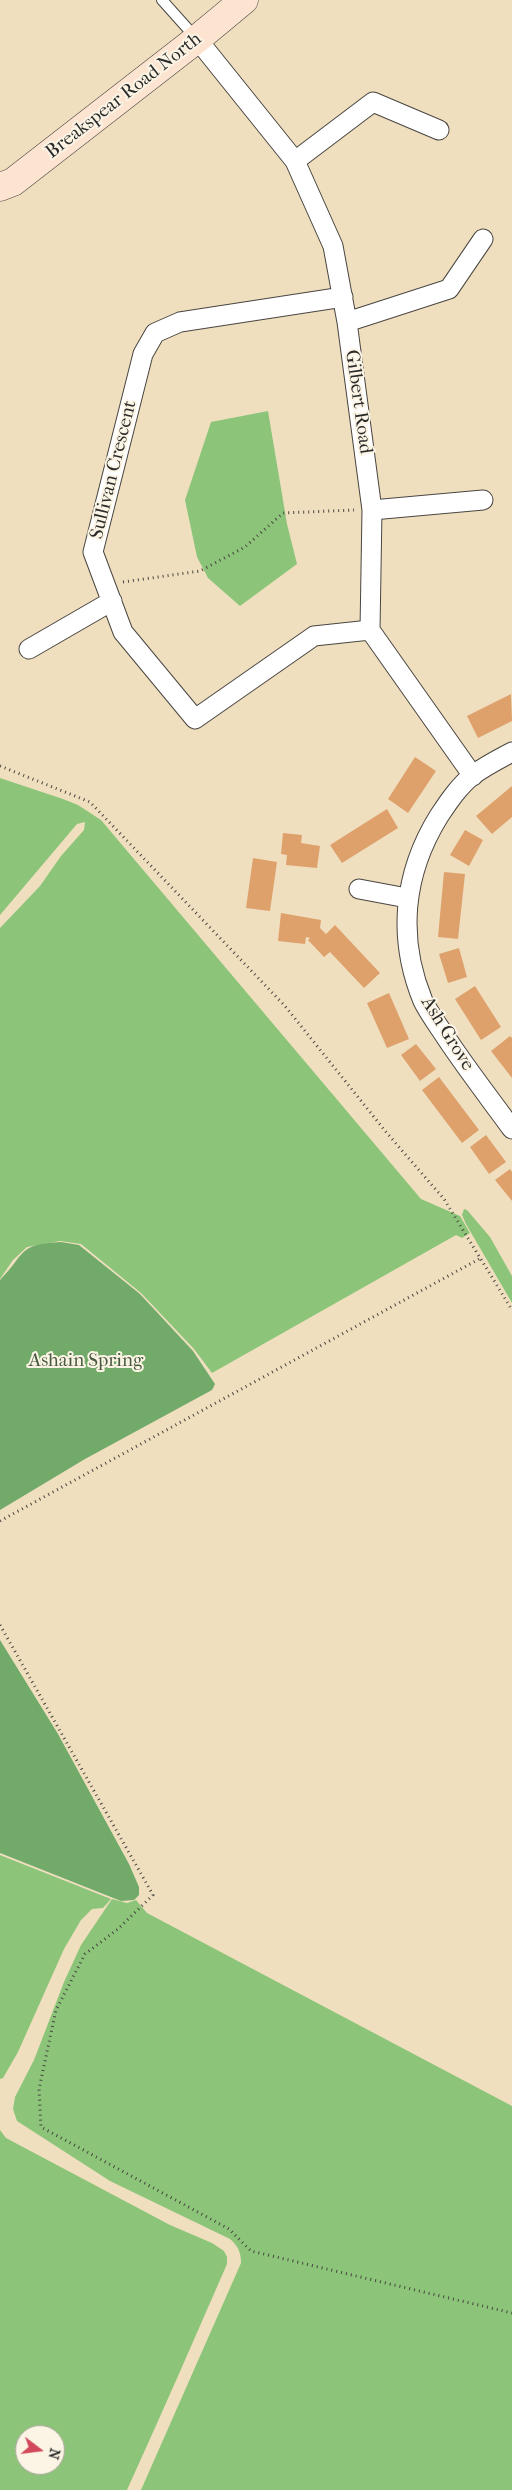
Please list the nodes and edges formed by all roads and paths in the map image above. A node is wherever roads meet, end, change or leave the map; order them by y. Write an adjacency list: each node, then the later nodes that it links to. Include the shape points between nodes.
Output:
1 (162, 0): 3 (lane)
2 (244, 0): 3 (street, Breakspear Road North)
3 (197, 39): 5 (street, Gilbert Road); 6 (street, Breakspear Road North, via 13,182)
4 (439, 130): 5 (street, via 373,102)
5 (295, 161): 8 (street, Gilbert Road, via 333,246)
6 (0, 187)
7 (483, 239): 9 (street, via 449,288)
8 (343, 297): 9 (street, Gilbert Road); 12 (street, Sullivan Crescent, via 180,322 155,333 143,354 93,552)
9 (348, 322): 11 (street, Gilbert Road)
10 (483, 500): 11 (street)
11 (372, 510): 12 (path, via 283,513 245,547 200,571); 13 (street, Gilbert Road)
12 (109, 593): 13 (street, Sullivan Crescent, via 123,632 194,719 314,636); 14 (street)
13 (370, 630): 17 (street)
14 (29, 649)
15 (512, 752): 17 (street, Ash Grove)
16 (0, 766): 21 (path, via 90,802 285,1006 444,1199)
17 (473, 776): 19 (street, Ash Grove, via 446,805 432,828 422,847)
18 (359, 889): 19 (street)
19 (407, 898): 20 (street, Ash Grove, via 410,951 424,1002)
20 (512, 1129)
21 (481, 1258): 22 (path); 23 (path)
22 (512, 1310)
23 (0, 1522)
24 (0, 1625): 25 (path, via 153,1895 118,1930 85,1954 56,2010 39,2089 41,2127 229,2229 251,2251)
25 (512, 2313)

